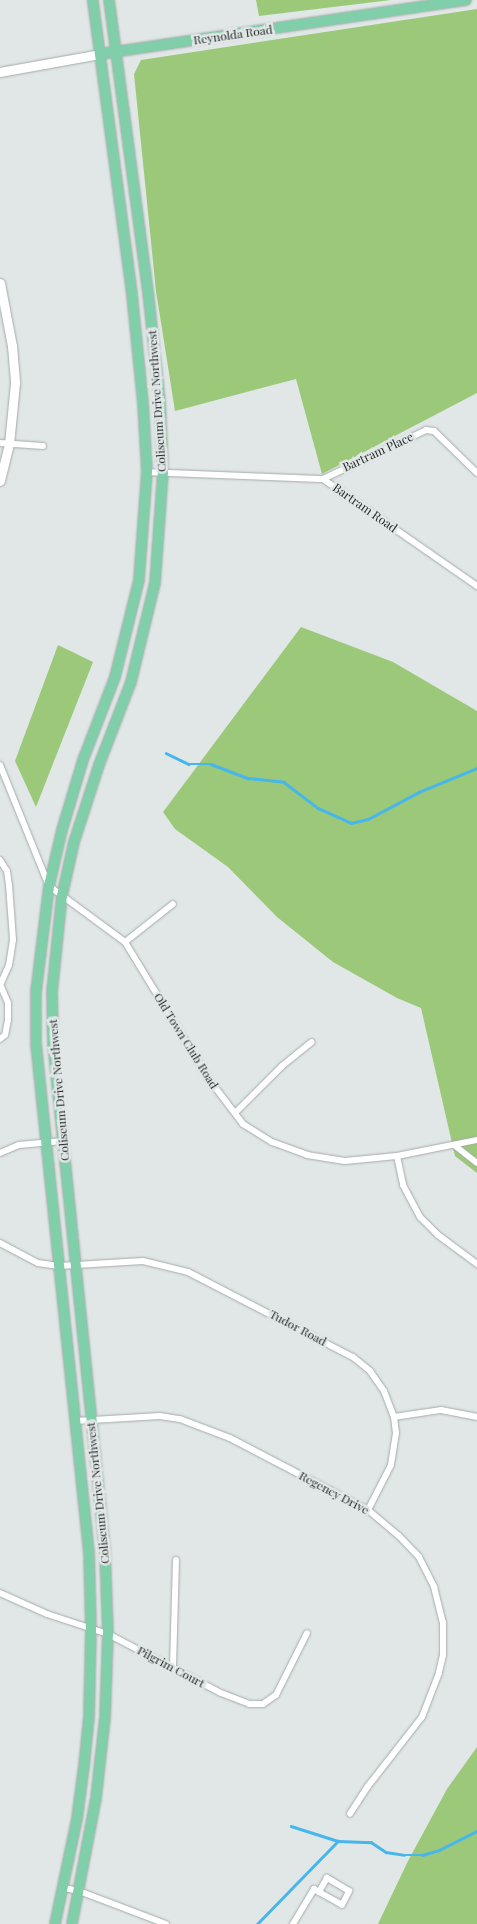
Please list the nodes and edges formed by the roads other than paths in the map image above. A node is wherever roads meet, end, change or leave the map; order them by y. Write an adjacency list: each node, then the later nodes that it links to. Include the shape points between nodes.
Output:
1 (93, 0): 5 (main road, Coliseum Drive Northwest)
2 (109, 0): 4 (main road, Coliseum Drive Northwest)
3 (466, 0): 4 (main road, Reynolda Road)
4 (116, 52): 5 (main road, Reynolda Road); 11 (main road, Coliseum Drive Northwest, via 148,292 160,402)
5 (100, 54): 6 (street, Reynolda Road); 10 (main road, Coliseum Drive Northwest, via 132,294)
6 (0, 72)
7 (0, 283): 8 (street, via 15,382)
8 (5, 444): 9 (street); 14 (street)
9 (43, 446)
10 (147, 472): 11 (street, Bartram Road); 18 (main road, Coliseum Drive Northwest, via 139,580 128,630 115,677 83,760)
11 (163, 472): 13 (street, Bartram Road); 19 (main road, Coliseum Drive Northwest, via 155,583 144,634 131,682 74,842)
12 (477, 473): 13 (street, Bartram Place, via 434,431 426,430)
13 (323, 479): 15 (street, Bartram Road)
14 (0, 482)
15 (477, 586)
16 (0, 765): 18 (street)
17 (0, 860): 22 (street, via 7,871 12,940 9,965)
18 (49, 886): 19 (street, Old Town Club Road); 28 (main road, Coliseum Drive Northwest, via 36,992 36,1044)
19 (62, 896): 21 (street, Old Town Club Road); 27 (main road, Coliseum Drive Northwest, via 52,992 52,1043)
20 (173, 904): 21 (street)
21 (125, 942): 25 (street, Old Town Club Road, via 208,1078)
22 (0, 984): 23 (street, via 8,1003 8,1020 6,1035)
23 (0, 1039)
24 (312, 1042): 25 (street, via 282,1066)
25 (235, 1113): 31 (street, Old Town Club Road, via 243,1124 272,1142 307,1155 345,1161)
26 (477, 1140): 29 (street, Old Town Club Road)
27 (63, 1141): 28 (street); 34 (main road, Coliseum Drive Northwest)
28 (46, 1142): 30 (street, via 19,1145); 36 (main road, Coliseum Drive Northwest)
29 (454, 1145): 31 (street, Old Town Club Road); 32 (street)
30 (0, 1152)
31 (398, 1156): 35 (street, via 403,1185 420,1217)
32 (477, 1163)
33 (0, 1243): 36 (street, Tudor Road, via 38,1263)
34 (76, 1264): 36 (street, Tudor Road); 37 (street, Tudor Road, via 143,1261 188,1272 353,1357 370,1371 384,1391); 39 (main road, Coliseum Drive Northwest)
35 (477, 1264)
36 (60, 1266): 40 (main road, Coliseum Drive Northwest)
37 (394, 1416): 38 (street, via 440,1410); 41 (street, Tudor Road, via 394,1454 384,1482)
38 (477, 1417)
39 (91, 1420): 40 (street, Regency Drive); 41 (street, Regency Drive, via 128,1416 180,1419 230,1438); 46 (main road, Coliseum Drive Northwest, via 105,1551)
40 (75, 1422): 44 (main road, Coliseum Drive Northwest, via 89,1552)
41 (368, 1510): 48 (street, Regency Drive, via 410,1546 426,1570 439,1604 443,1655 435,1687 422,1717)
42 (176, 1560): 47 (street)
43 (0, 1593): 44 (street, Pilgrim Court)
44 (91, 1629): 46 (street, Pilgrim Court); 49 (main road, Coliseum Drive Northwest, via 84,1766)
45 (307, 1633): 47 (street, Pilgrim Court, via 280,1690 263,1704 241,1702)
46 (108, 1634): 47 (street, Pilgrim Court); 50 (main road, Coliseum Drive Northwest, via 100,1768)
47 (173, 1667)
48 (350, 1814)
49 (64, 1888): 50 (street); 52 (main road, Coliseum Drive Northwest)
50 (79, 1891): 53 (main road, Coliseum Drive Northwest); 54 (street)
51 (317, 1891): 51 (street, via 342,1905 349,1891 327,1878); 55 (street)
52 (55, 1924)
53 (72, 1924)
54 (166, 1924)
55 (293, 1924)

